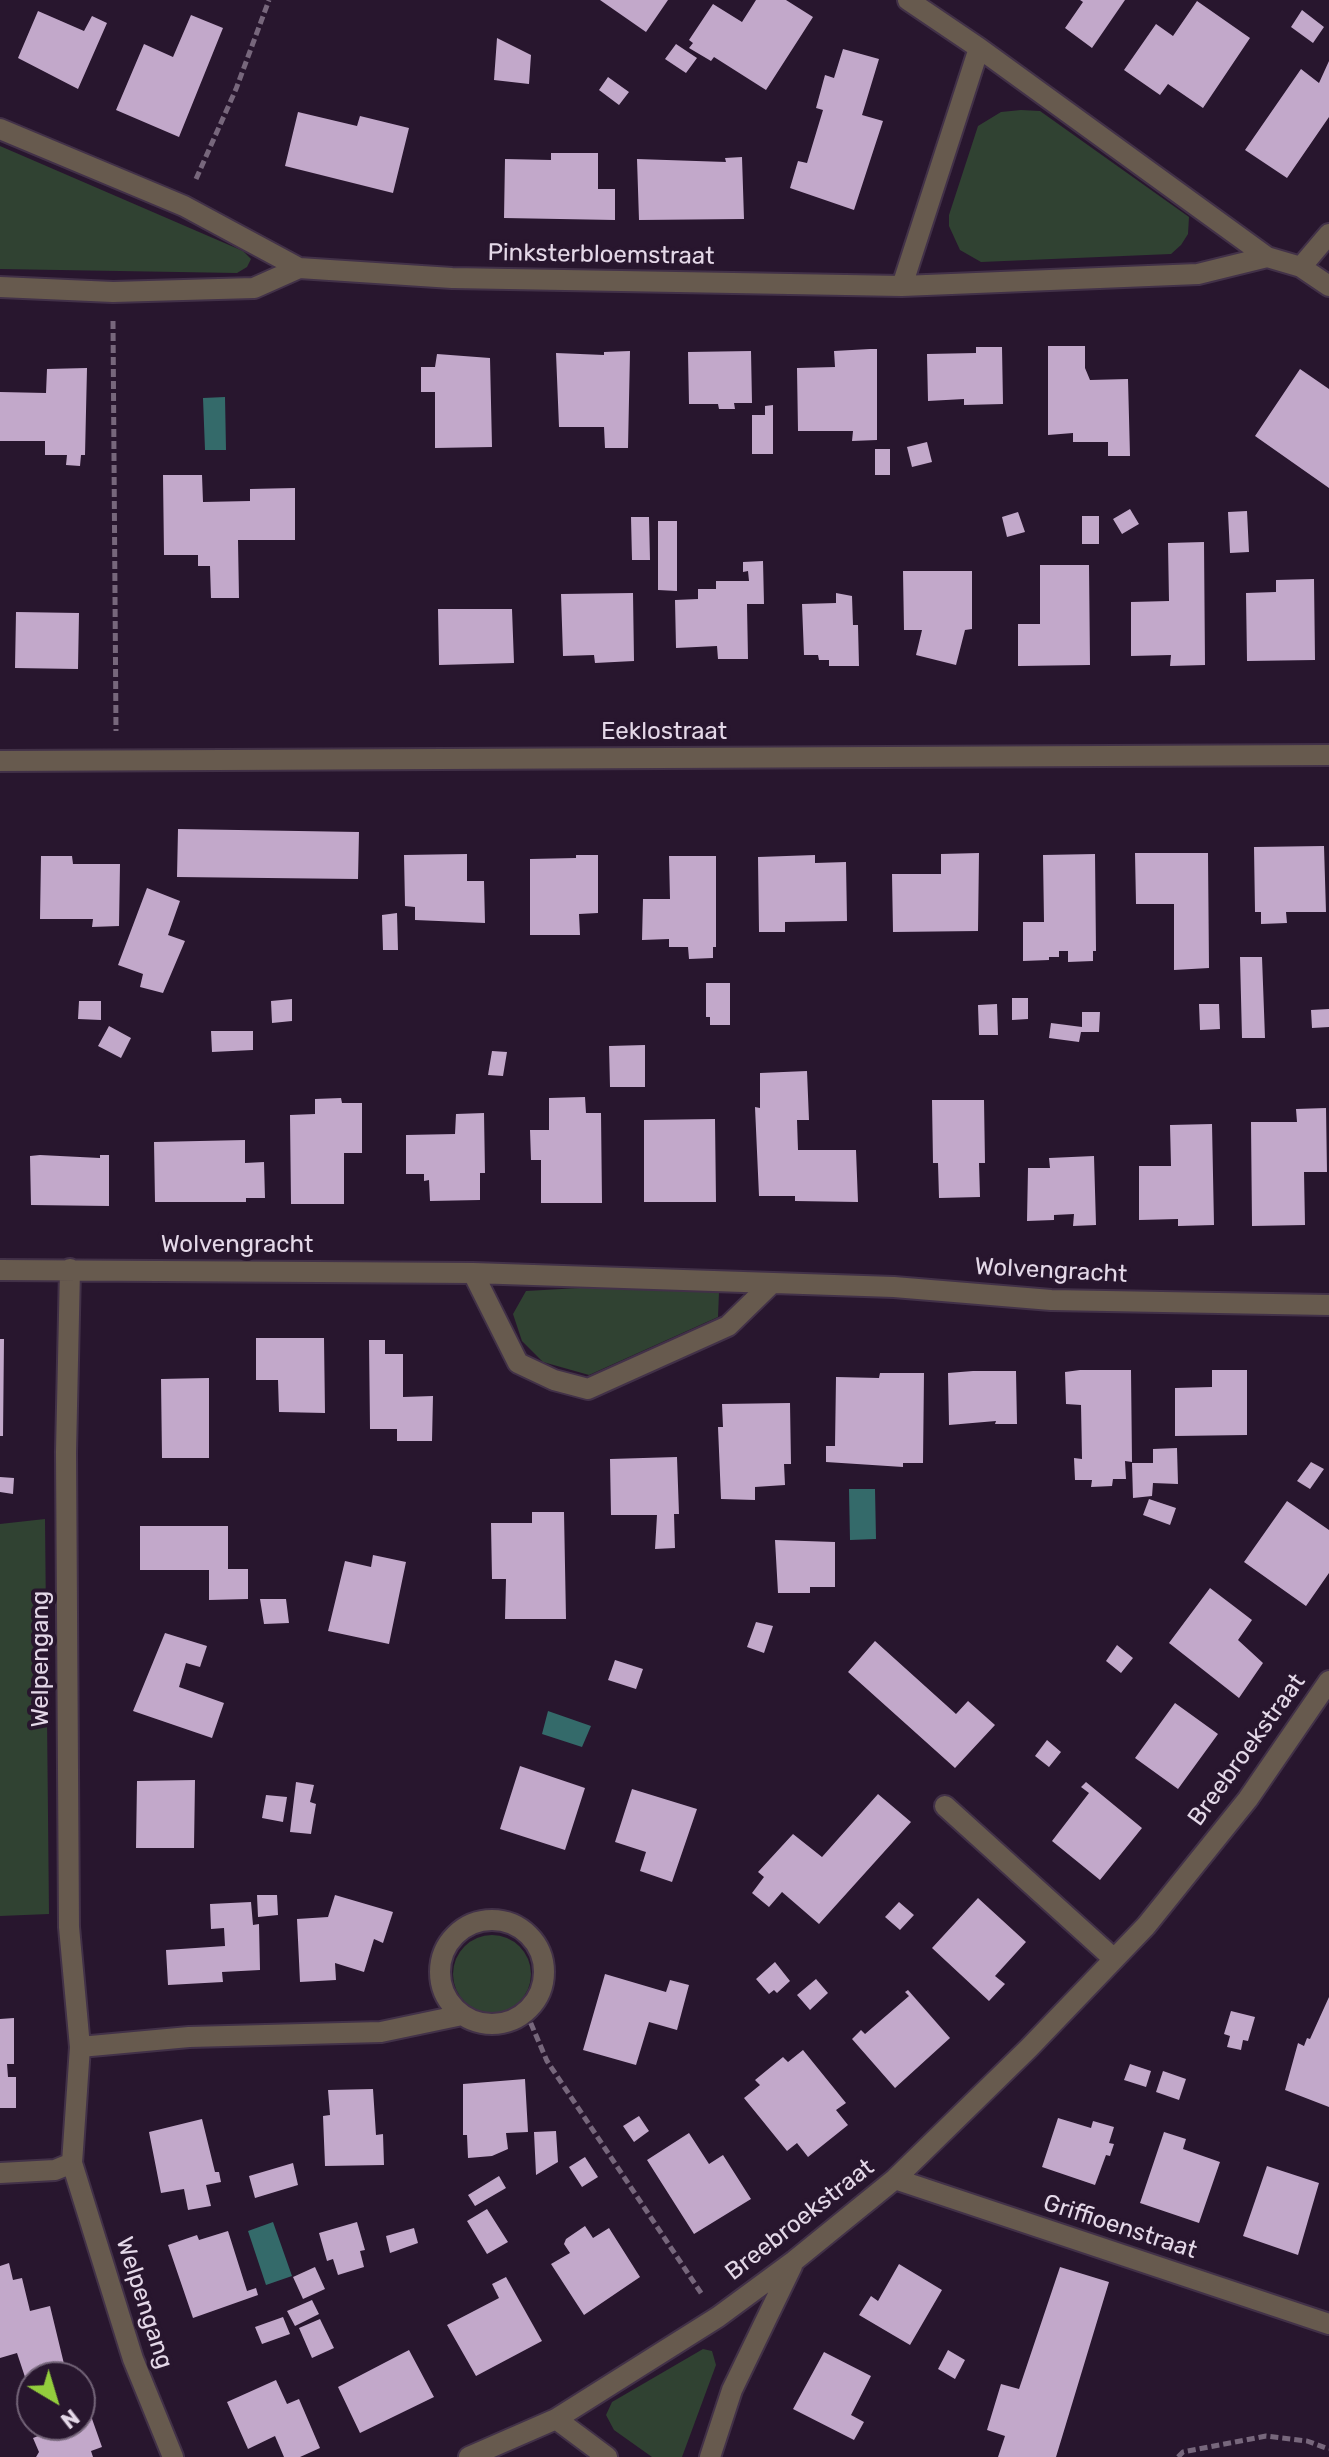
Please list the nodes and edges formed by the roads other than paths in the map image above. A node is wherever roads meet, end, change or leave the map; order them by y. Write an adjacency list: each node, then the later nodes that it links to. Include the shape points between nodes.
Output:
1 (908, 0): 2 (street)
2 (979, 48): 5 (street); 8 (street)
3 (0, 129): 7 (street, Pinksterbloemstraat, via 184,206)
4 (1329, 234): 6 (street)
5 (1267, 257): 6 (street); 8 (street, Pinksterbloemstraat, via 1198,274)
6 (1301, 267): 9 (street)
7 (299, 268): 8 (street, Pinksterbloemstraat, via 452,278); 10 (street, Pinksterbloemstraat, via 254,288 113,292)
8 (902, 286)
9 (1329, 286)
10 (0, 287)
11 (1329, 755): 12 (street, Eeklostraat)
12 (0, 761)
13 (70, 1269): 14 (street, Wolvengracht); 15 (street, Wolvengracht); 22 (street, Welpengang, via 69,1927)
14 (0, 1270)
15 (473, 1273): 16 (street, Wolvengracht); 16 (street, via 518,1363 588,1389 728,1326)
16 (770, 1285): 17 (street, Wolvengracht, via 894,1287 1051,1300)
17 (1329, 1305)
18 (1329, 1681): 20 (street, Breebroekstraat, via 1248,1799)
19 (945, 1806): 20 (street)
20 (1114, 1959): 25 (street, Breebroekstraat)
21 (462, 2015): 21 (street, via 442,1988 443,1954 465,1927 499,1920 515,1925 540,1949 544,1966 537,2000 526,2012 495,2025); 22 (street, via 381,2032 189,2037)
22 (80, 2047): 23 (street, Welpengang)
23 (72, 2163): 24 (street, via 55,2170); 29 (street, Welpengang, via 133,2359)
24 (0, 2173)
25 (895, 2179): 26 (street, Breebroekstraat); 27 (street, Griffioenstraat)
26 (794, 2261): 28 (street, Breebroekstraat, via 718,2317); 32 (street, via 732,2390)
27 (1329, 2324)
28 (556, 2419): 30 (street, Breebroekstraat); 31 (street)
29 (173, 2457)
30 (469, 2457)
31 (607, 2457)
32 (710, 2457)

